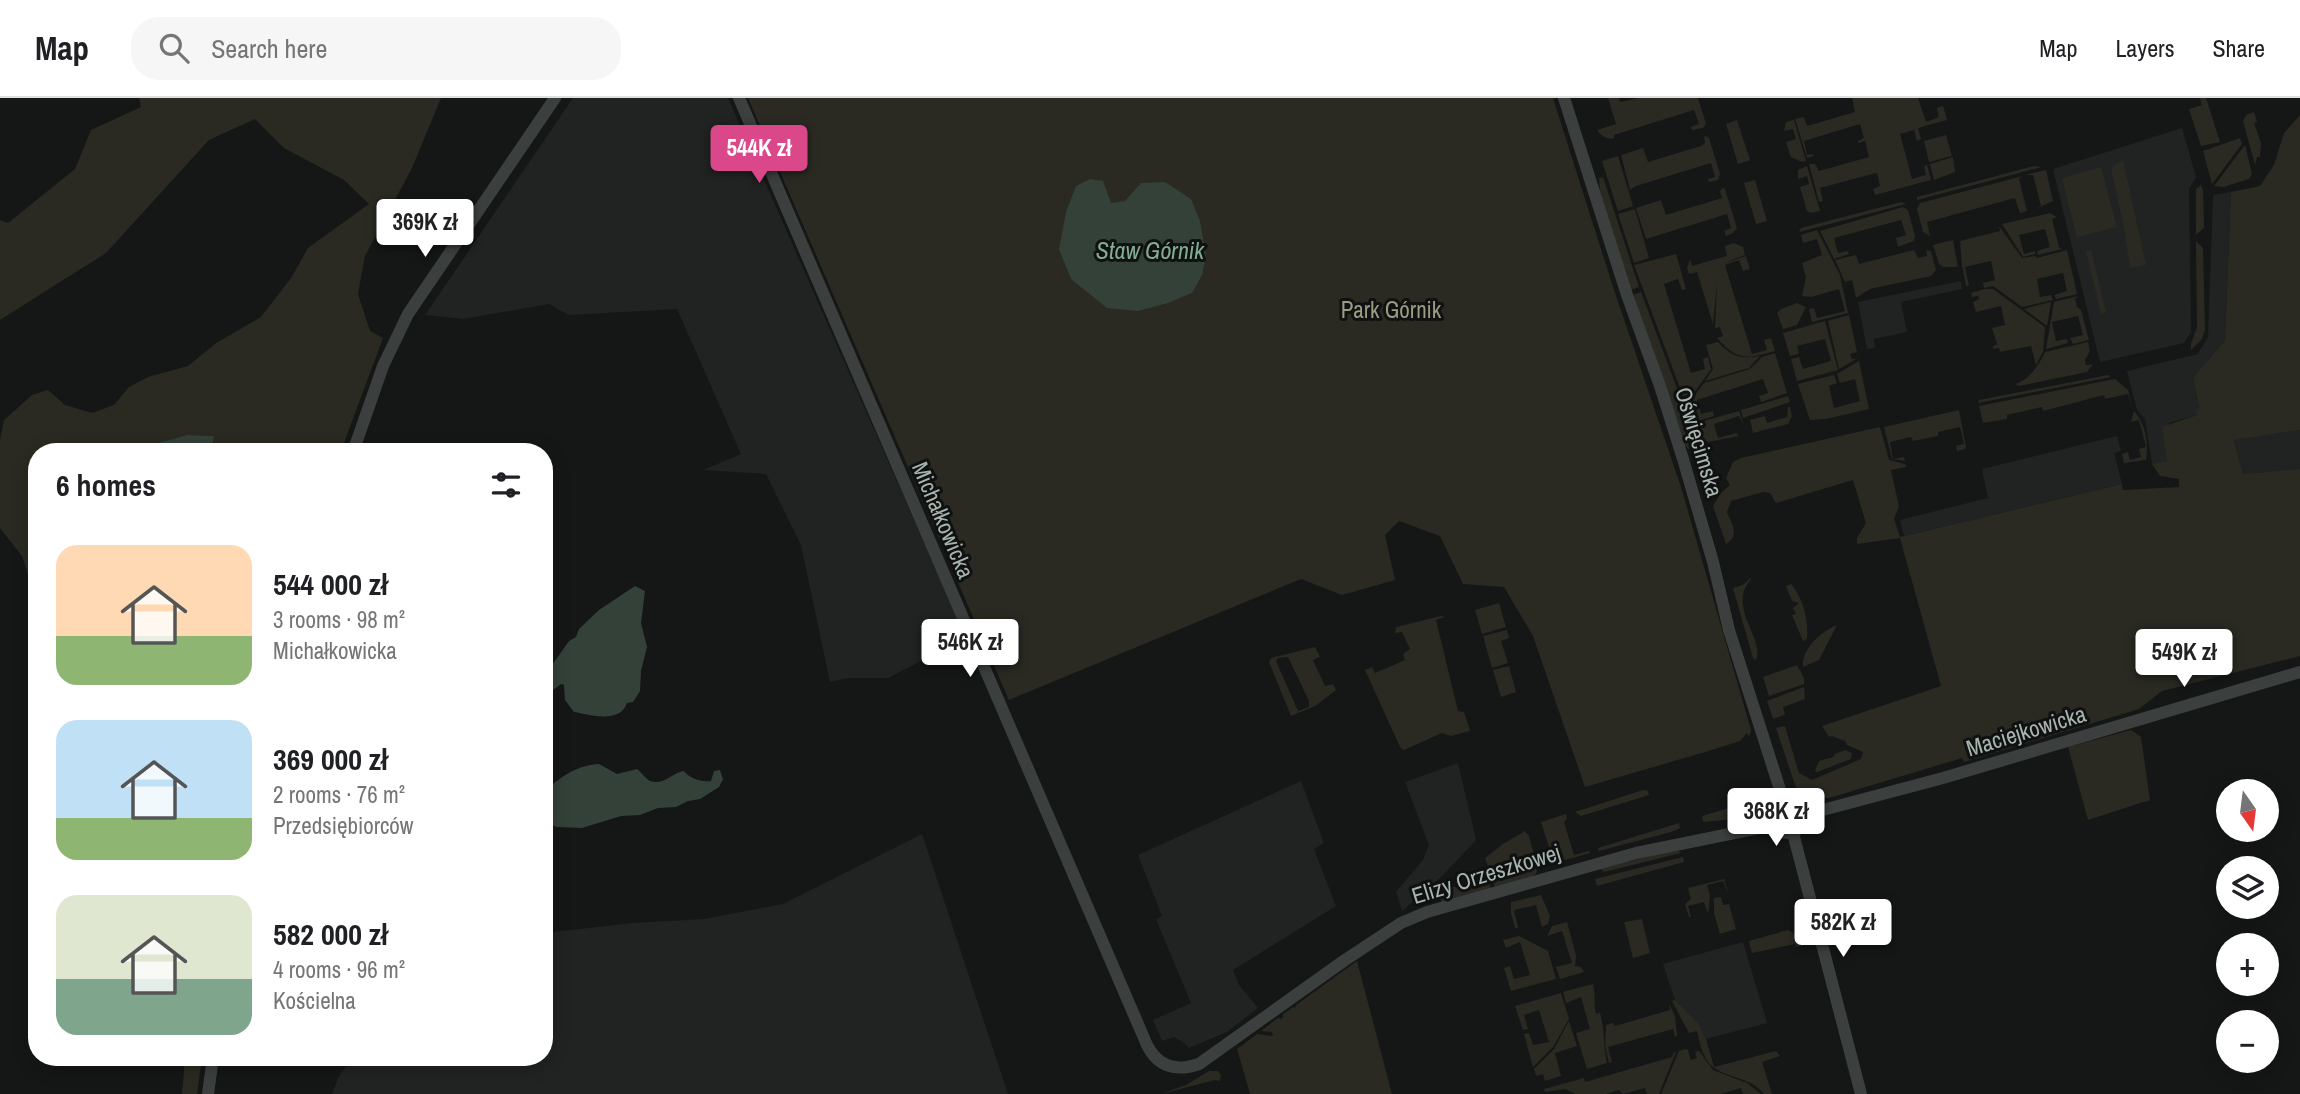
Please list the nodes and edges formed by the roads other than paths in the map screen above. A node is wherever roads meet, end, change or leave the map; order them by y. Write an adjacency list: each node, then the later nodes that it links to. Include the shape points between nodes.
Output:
1 (555, 98): 4 (street, via 400,328)
2 (739, 98): 11 (street, Michałkowicka, via 1147,1045 1160,1063)
3 (1564, 98): 6 (street, Oświęcimska, via 1660,386 1732,640)
4 (356, 443)
5 (2300, 672): 7 (street, Maciejkowicka)
6 (1784, 802): 7 (street, via 1797,804); 8 (street, via 1773,812)
7 (1804, 815): 9 (street, via 1803,824)
8 (1774, 825): 9 (street, via 1781,832); 11 (street, Elizy Orzeszkowej, via 1636,853 1417,915 1199,1064 1178,1069)
9 (1793, 832): 13 (street)
10 (212, 1066): 12 (street)
11 (1168, 1066)
12 (208, 1094)
13 (1861, 1094)

